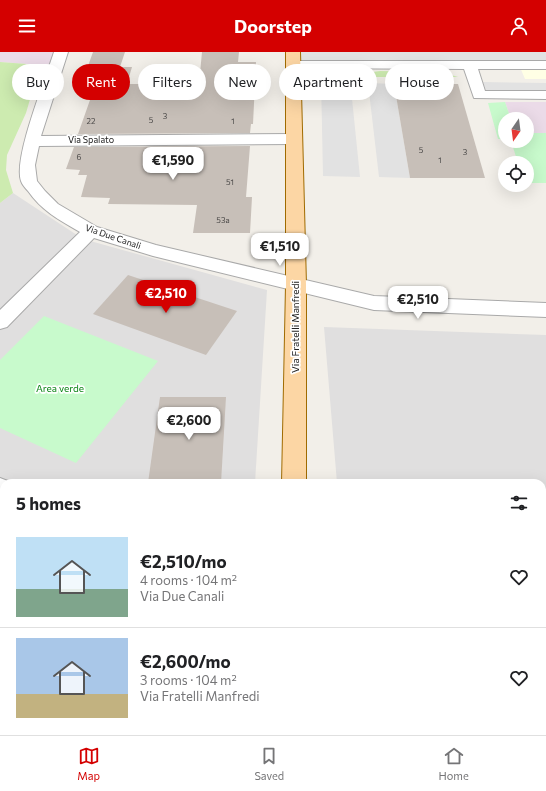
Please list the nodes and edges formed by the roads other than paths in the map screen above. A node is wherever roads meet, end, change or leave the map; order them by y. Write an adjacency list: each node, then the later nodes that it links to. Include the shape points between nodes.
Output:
1 (61, 52): 7 (street, Via Due Canali)
2 (293, 58): 3 (street); 6 (main road, Via Fratelli Manfredi)
3 (470, 65): 4 (street); 5 (street, via 479,95)
4 (546, 65)
5 (546, 95)
6 (294, 139): 7 (street, Via Spalato); 9 (main road, Via Fratelli Manfredi)
7 (32, 141): 8 (street, Via Due Canali, via 27,165 29,181 52,208)
8 (91, 231): 9 (street, Via Due Canali, via 153,250); 11 (street)
9 (296, 285): 10 (street, Via Due Canali, via 374,303); 12 (main road, Via Fratelli Manfredi)
10 (546, 310)
11 (0, 322)
12 (294, 479)

